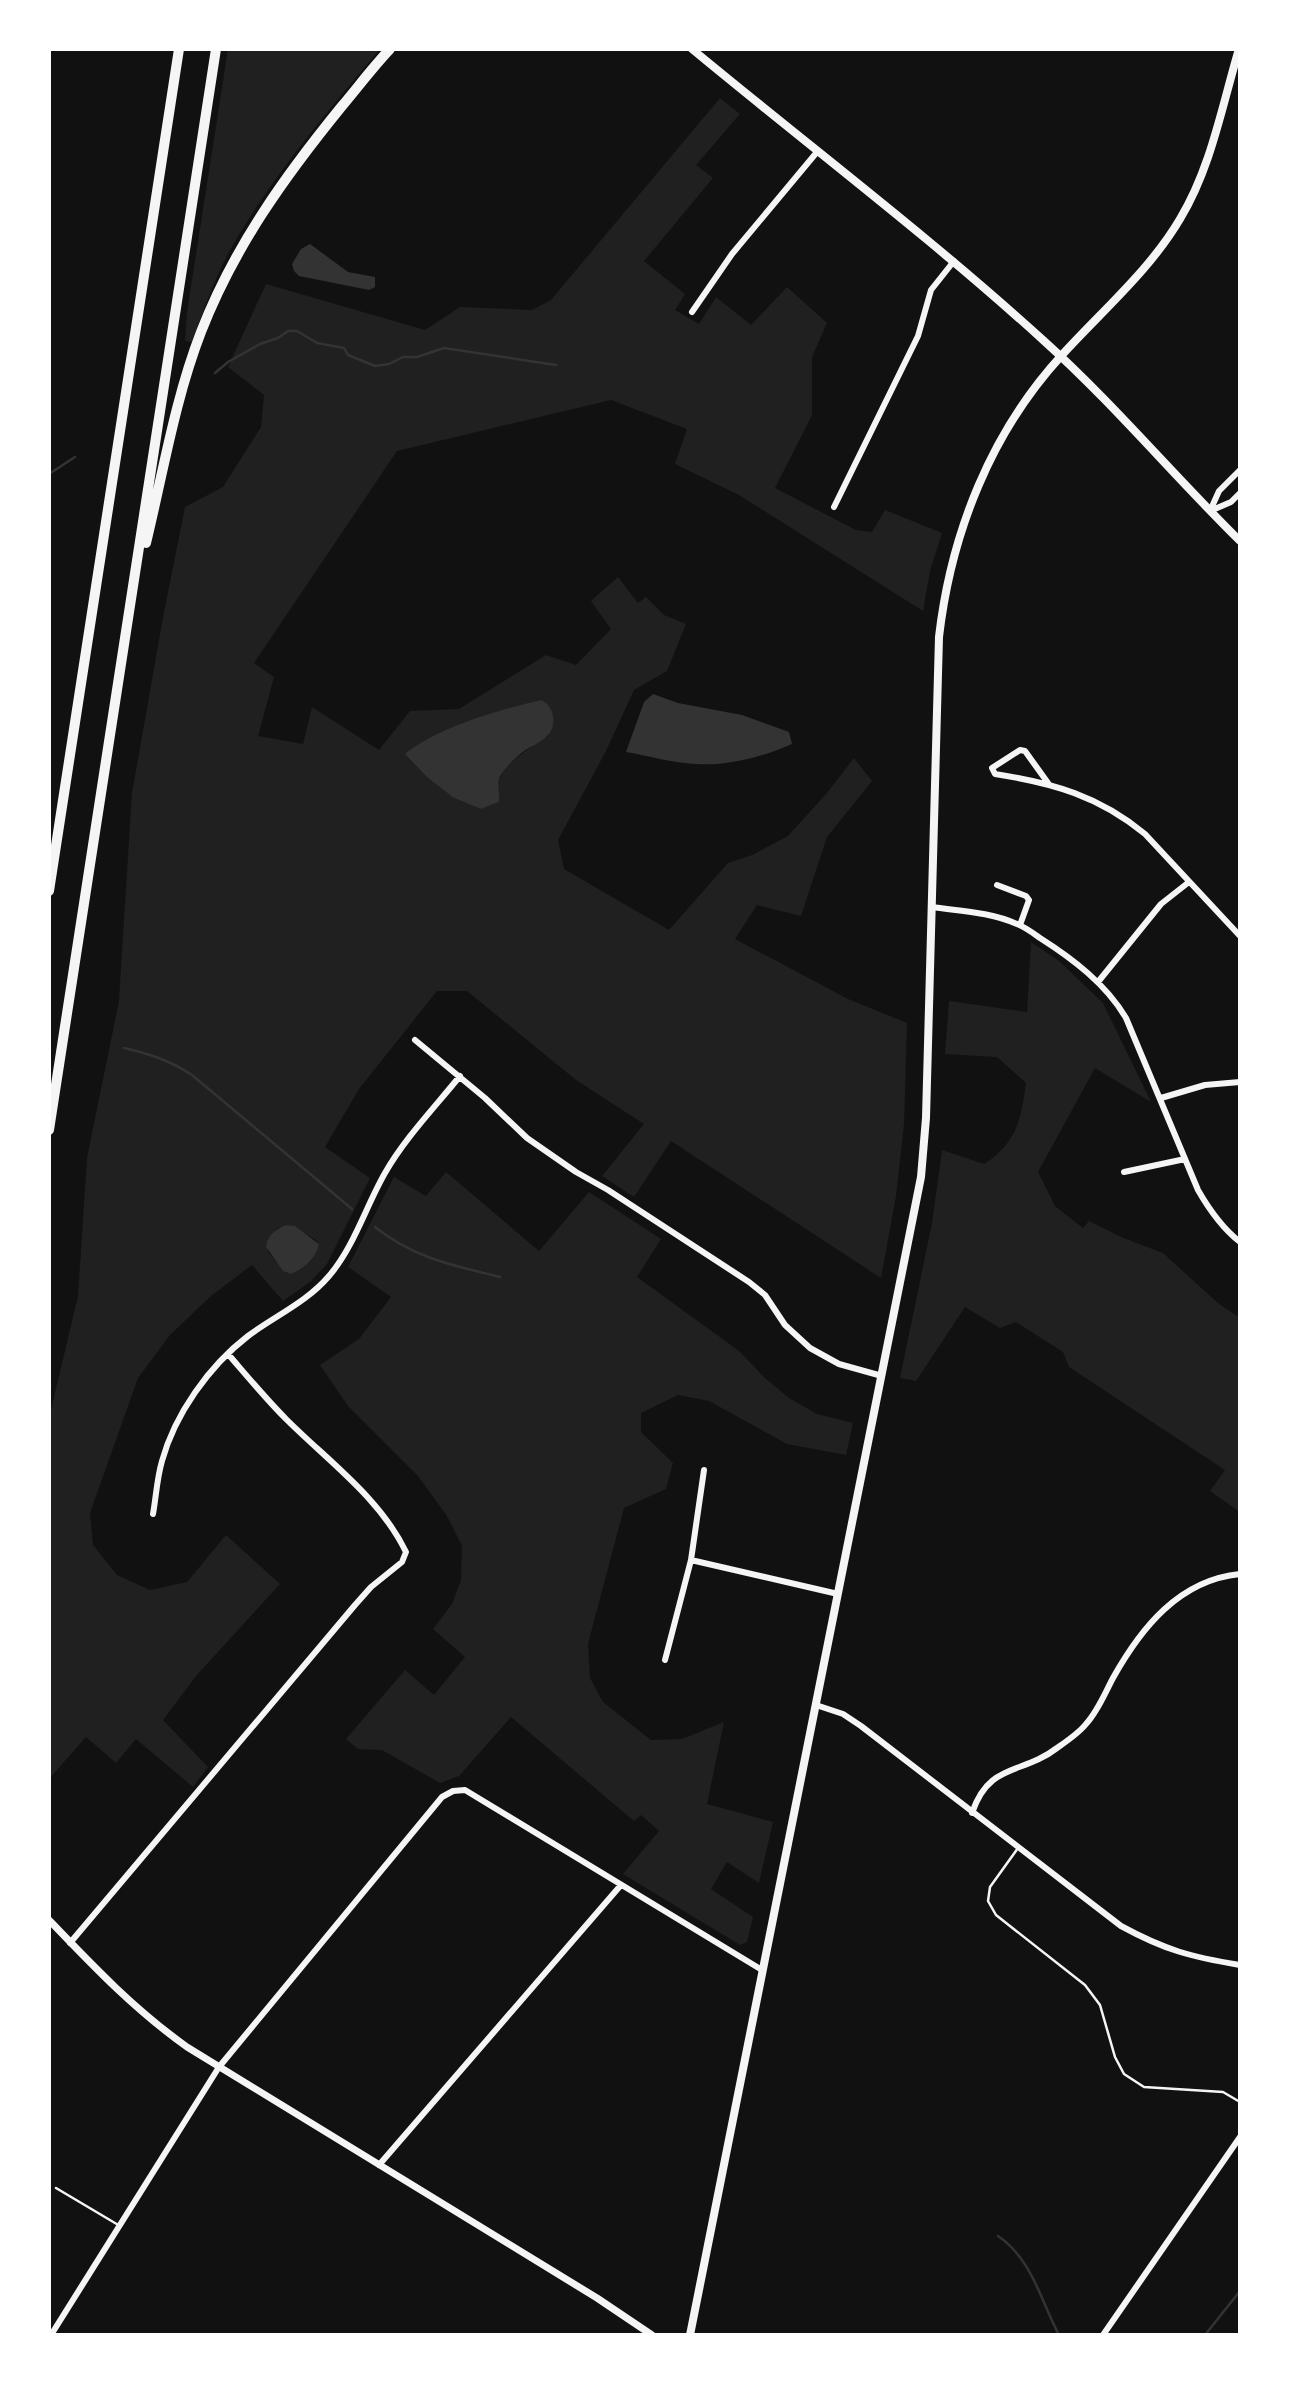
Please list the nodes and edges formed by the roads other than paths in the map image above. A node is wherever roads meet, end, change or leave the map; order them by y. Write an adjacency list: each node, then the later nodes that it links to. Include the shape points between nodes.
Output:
1 (179, 49): 19 (highway)
2 (216, 49): 15 (highway)
3 (390, 49): 15 (highway, via 283,181 236,256 213,304 178,404)
4 (692, 49): 6 (main road)
5 (1239, 49): 9 (main road, via 1203,169 1181,218 1152,258)
6 (817, 152): 7 (main road); 8 (street, via 732,254)
7 (954, 261): 9 (main road); 12 (street, via 931,290 918,336)
8 (692, 312)
9 (1060, 356): 13 (main road); 20 (main road, via 1024,402 990,461 951,565 940,637)
10 (1240, 472): 13 (street, via 1219,491)
11 (1240, 493): 13 (street)
12 (834, 507)
13 (1210, 512): 14 (main road)
14 (1240, 541)
15 (127, 628): 28 (highway)
16 (1048, 783): 16 (street, via 995,774 992,768 1025,751); 17 (street, via 1131,822)
17 (1189, 882): 22 (street); 23 (street, via 1161,904)
18 (997, 886): 21 (street, via 1026,896)
19 (49, 891)
20 (932, 907): 21 (street); 33 (main road, via 925,1146)
21 (1020, 925): 23 (street)
22 (1240, 936)
23 (1098, 982): 27 (street, via 1126,1018)
24 (415, 1040): 25 (street)
25 (460, 1076): 32 (street, via 386,1171 330,1276); 33 (street, via 527,1138 749,1282 810,1348 839,1364)
26 (1240, 1082): 27 (street, via 1205,1085)
27 (1161, 1098): 29 (street)
28 (49, 1130)
29 (1185, 1159): 30 (street); 31 (street, via 1209,1209)
30 (1124, 1172)
31 (1240, 1242)
32 (228, 1354): 35 (street, via 181,1416 162,1461); 45 (street, via 285,1418 378,1508 406,1552 402,1562 355,1605)
33 (882, 1376): 38 (main road)
34 (704, 1470): 36 (street)
35 (153, 1514)
36 (691, 1560): 38 (street); 39 (street)
37 (1240, 1574): 41 (street, via 1215,1578 1169,1603 1133,1644 1086,1725 1054,1751 988,1782)
38 (838, 1594): 40 (main road)
39 (665, 1660)
40 (816, 1704): 41 (street, via 861,1726); 47 (main road)
41 (972, 1813): 42 (street)
42 (1018, 1847): 46 (street, via 1121,1926 1156,1945); 49 (lane, via 990,1887 988,1901 996,1915 1085,1985 1100,2005 1124,2074 1144,2087 1223,2092)
43 (621, 1885): 47 (street); 48 (street, via 465,1790 453,1791 442,1797); 51 (street)
44 (49, 1920): 45 (street)
45 (70, 1943): 48 (street, via 135,2008)
46 (1240, 1965)
47 (762, 1970): 56 (main road)
48 (219, 2067): 51 (street); 53 (street)
49 (1240, 2102)
50 (1240, 2137): 57 (street)
51 (379, 2165): 55 (street)
52 (56, 2188): 53 (lane)
53 (120, 2226): 54 (street)
54 (51, 2335)
55 (652, 2335)
56 (690, 2335)
57 (1103, 2335)

